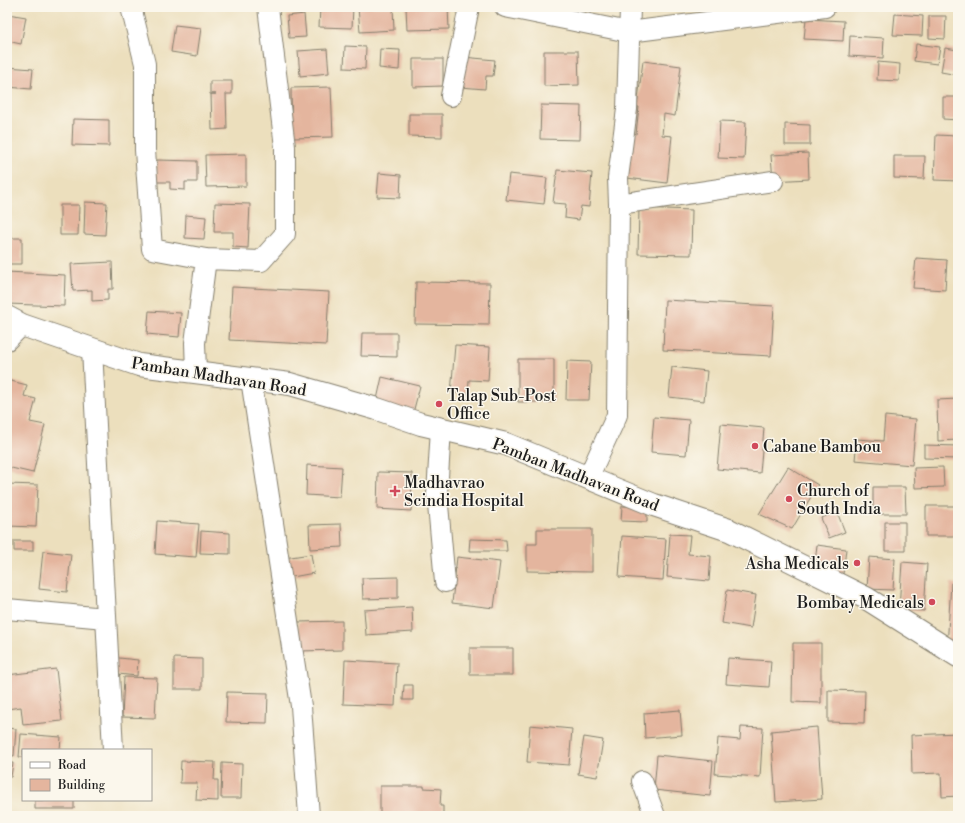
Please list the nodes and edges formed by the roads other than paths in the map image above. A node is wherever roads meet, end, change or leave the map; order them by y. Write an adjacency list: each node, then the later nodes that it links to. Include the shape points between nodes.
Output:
1 (131, 7): 11 (street, via 145,64 145,150 152,249)
2 (268, 7): 11 (street, via 285,147 285,234 261,261)
3 (469, 7): 8 (street)
4 (505, 7): 7 (street)
5 (630, 7): 7 (street)
6 (825, 7): 7 (street)
7 (629, 32): 10 (street, via 627,109 618,178)
8 (450, 96)
9 (773, 181): 10 (street)
10 (619, 204): 18 (street, via 617,415)
11 (206, 259): 15 (street, via 195,343)
12 (15, 321): 13 (street); 14 (main road, Pamban Madhavan Road)
13 (7, 340)
14 (92, 349): 15 (main road, Pamban Madhavan Road, via 139,365); 21 (street)
15 (196, 372): 16 (main road, Pamban Madhavan Road)
16 (251, 379): 17 (main road, Pamban Madhavan Road, via 290,384); 25 (street, via 300,706)
17 (441, 428): 18 (main road, Pamban Madhavan Road, via 506,444); 19 (street, via 437,494)
18 (588, 478): 22 (main road, Pamban Madhavan Road, via 729,530 866,598)
19 (445, 582)
20 (7, 609): 21 (street)
21 (105, 618): 23 (street)
22 (958, 656)
23 (113, 749)
24 (642, 781): 26 (street)
25 (310, 816)
26 (655, 816)

